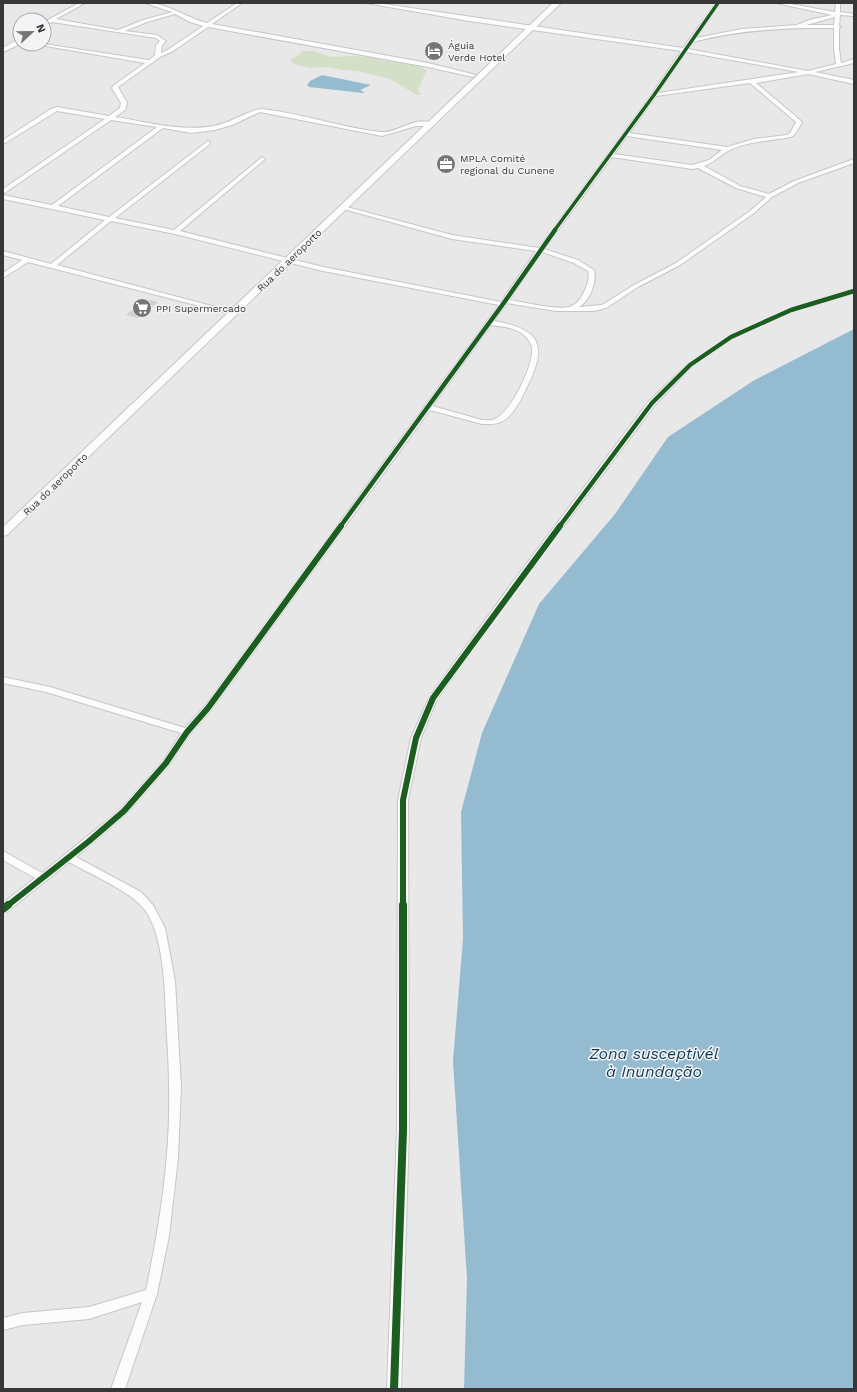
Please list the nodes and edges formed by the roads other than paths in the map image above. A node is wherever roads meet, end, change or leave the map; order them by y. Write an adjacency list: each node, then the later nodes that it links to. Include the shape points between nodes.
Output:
1 (83, 3): 13 (street)
2 (147, 3): 10 (street)
3 (240, 3): 15 (street)
4 (368, 3): 16 (street)
5 (549, 3): 16 (main road, Rua do aeroporto)
6 (557, 3): 16 (main road, Rua do aeroporto)
7 (718, 3): 20 (street)
8 (778, 3): 11 (street)
9 (838, 3): 11 (street)
10 (177, 12): 15 (street, via 192,21); 19 (street)
11 (838, 15): 12 (street); 17 (street); 18 (street)
12 (854, 15)
13 (52, 19)
14 (52, 20): 19 (street)
15 (207, 25): 23 (street); 28 (street)
16 (528, 27): 22 (street); 28 (main road, Rua do aeroporto); 33 (main road, Rua do aeroporto)
17 (796, 27): 18 (street); 20 (street, via 755,30)
18 (838, 27): 26 (street, via 835,52)
19 (117, 32): 23 (street, via 162,39)
20 (690, 41): 22 (street)
21 (52, 46): 25 (street)
22 (684, 50): 27 (street); 31 (street)
23 (158, 56): 25 (street)
24 (854, 61): 26 (street)
25 (149, 62): 32 (street, via 116,86 124,103 123,109)
26 (839, 64): 27 (street)
27 (809, 72): 29 (street); 30 (street)
28 (473, 74): 33 (main road, Rua do aeroporto)
29 (752, 82): 31 (street); 38 (street, via 799,123 789,136 758,140)
30 (854, 82)
31 (654, 95): 35 (street)
32 (111, 117): 34 (street); 36 (street, via 61,109 52,110); 43 (street)
33 (426, 124): 34 (street, via 406,126 382,134 257,110 230,124 202,130 191,131); 47 (main road, Rua do aeroporto); 53 (main road, Rua do aeroporto)
34 (162, 126): 46 (street)
35 (625, 134): 38 (street); 39 (street)
36 (3, 142)
37 (208, 143): 48 (street)
38 (726, 149): 42 (street, via 718,158)
39 (609, 155): 42 (street, via 686,167); 50 (street)
40 (262, 159): 49 (street)
41 (854, 161): 44 (street, via 796,182)
42 (699, 166): 44 (street, via 733,186)
43 (3, 192)
44 (770, 196): 58 (street, via 752,212 678,264 636,286 612,303 594,309)
45 (3, 197): 46 (street)
46 (54, 206): 48 (street)
47 (343, 208): 50 (street, via 450,236); 53 (main road, Rua do aeroporto)
48 (111, 218): 49 (street); 54 (street)
49 (175, 232): 53 (street)
50 (540, 251): 57 (street); 58 (street, via 569,259 591,270 588,290 581,302)
51 (3, 253): 52 (street)
52 (28, 259): 54 (street); 55 (street)
53 (285, 259): 57 (street, via 333,271); 59 (main road, Rua do aeroporto); 63 (main road, Rua do aeroporto)
54 (53, 265): 59 (street)
55 (3, 276)
56 (854, 291): 73 (street, via 791,310 731,337 690,365 652,403 433,698 416,738 403,800 403,1130)
57 (504, 302): 58 (street, via 556,309); 60 (street)
58 (573, 308)
59 (225, 311): 62 (main road, Rua do aeroporto)
60 (489, 322): 61 (street); 61 (street, via 518,328 529,336 535,345 534,361 518,398 504,417 491,422 482,422)
61 (428, 407): 65 (street, via 208,708)
62 (3, 521)
63 (3, 533)
64 (3, 680): 65 (street, via 47,689)
65 (187, 732): 67 (street, via 166,763 124,811)
66 (3, 855): 68 (street)
67 (69, 858): 68 (street); 70 (street, via 136,895 149,908 160,928 170,980 175,1087 172,1158 163,1236)
68 (42, 878): 69 (street)
69 (3, 909)
70 (151, 1294): 71 (street, via 89,1313 23,1319); 72 (street)
71 (3, 1324)
72 (118, 1389)
73 (394, 1389)

